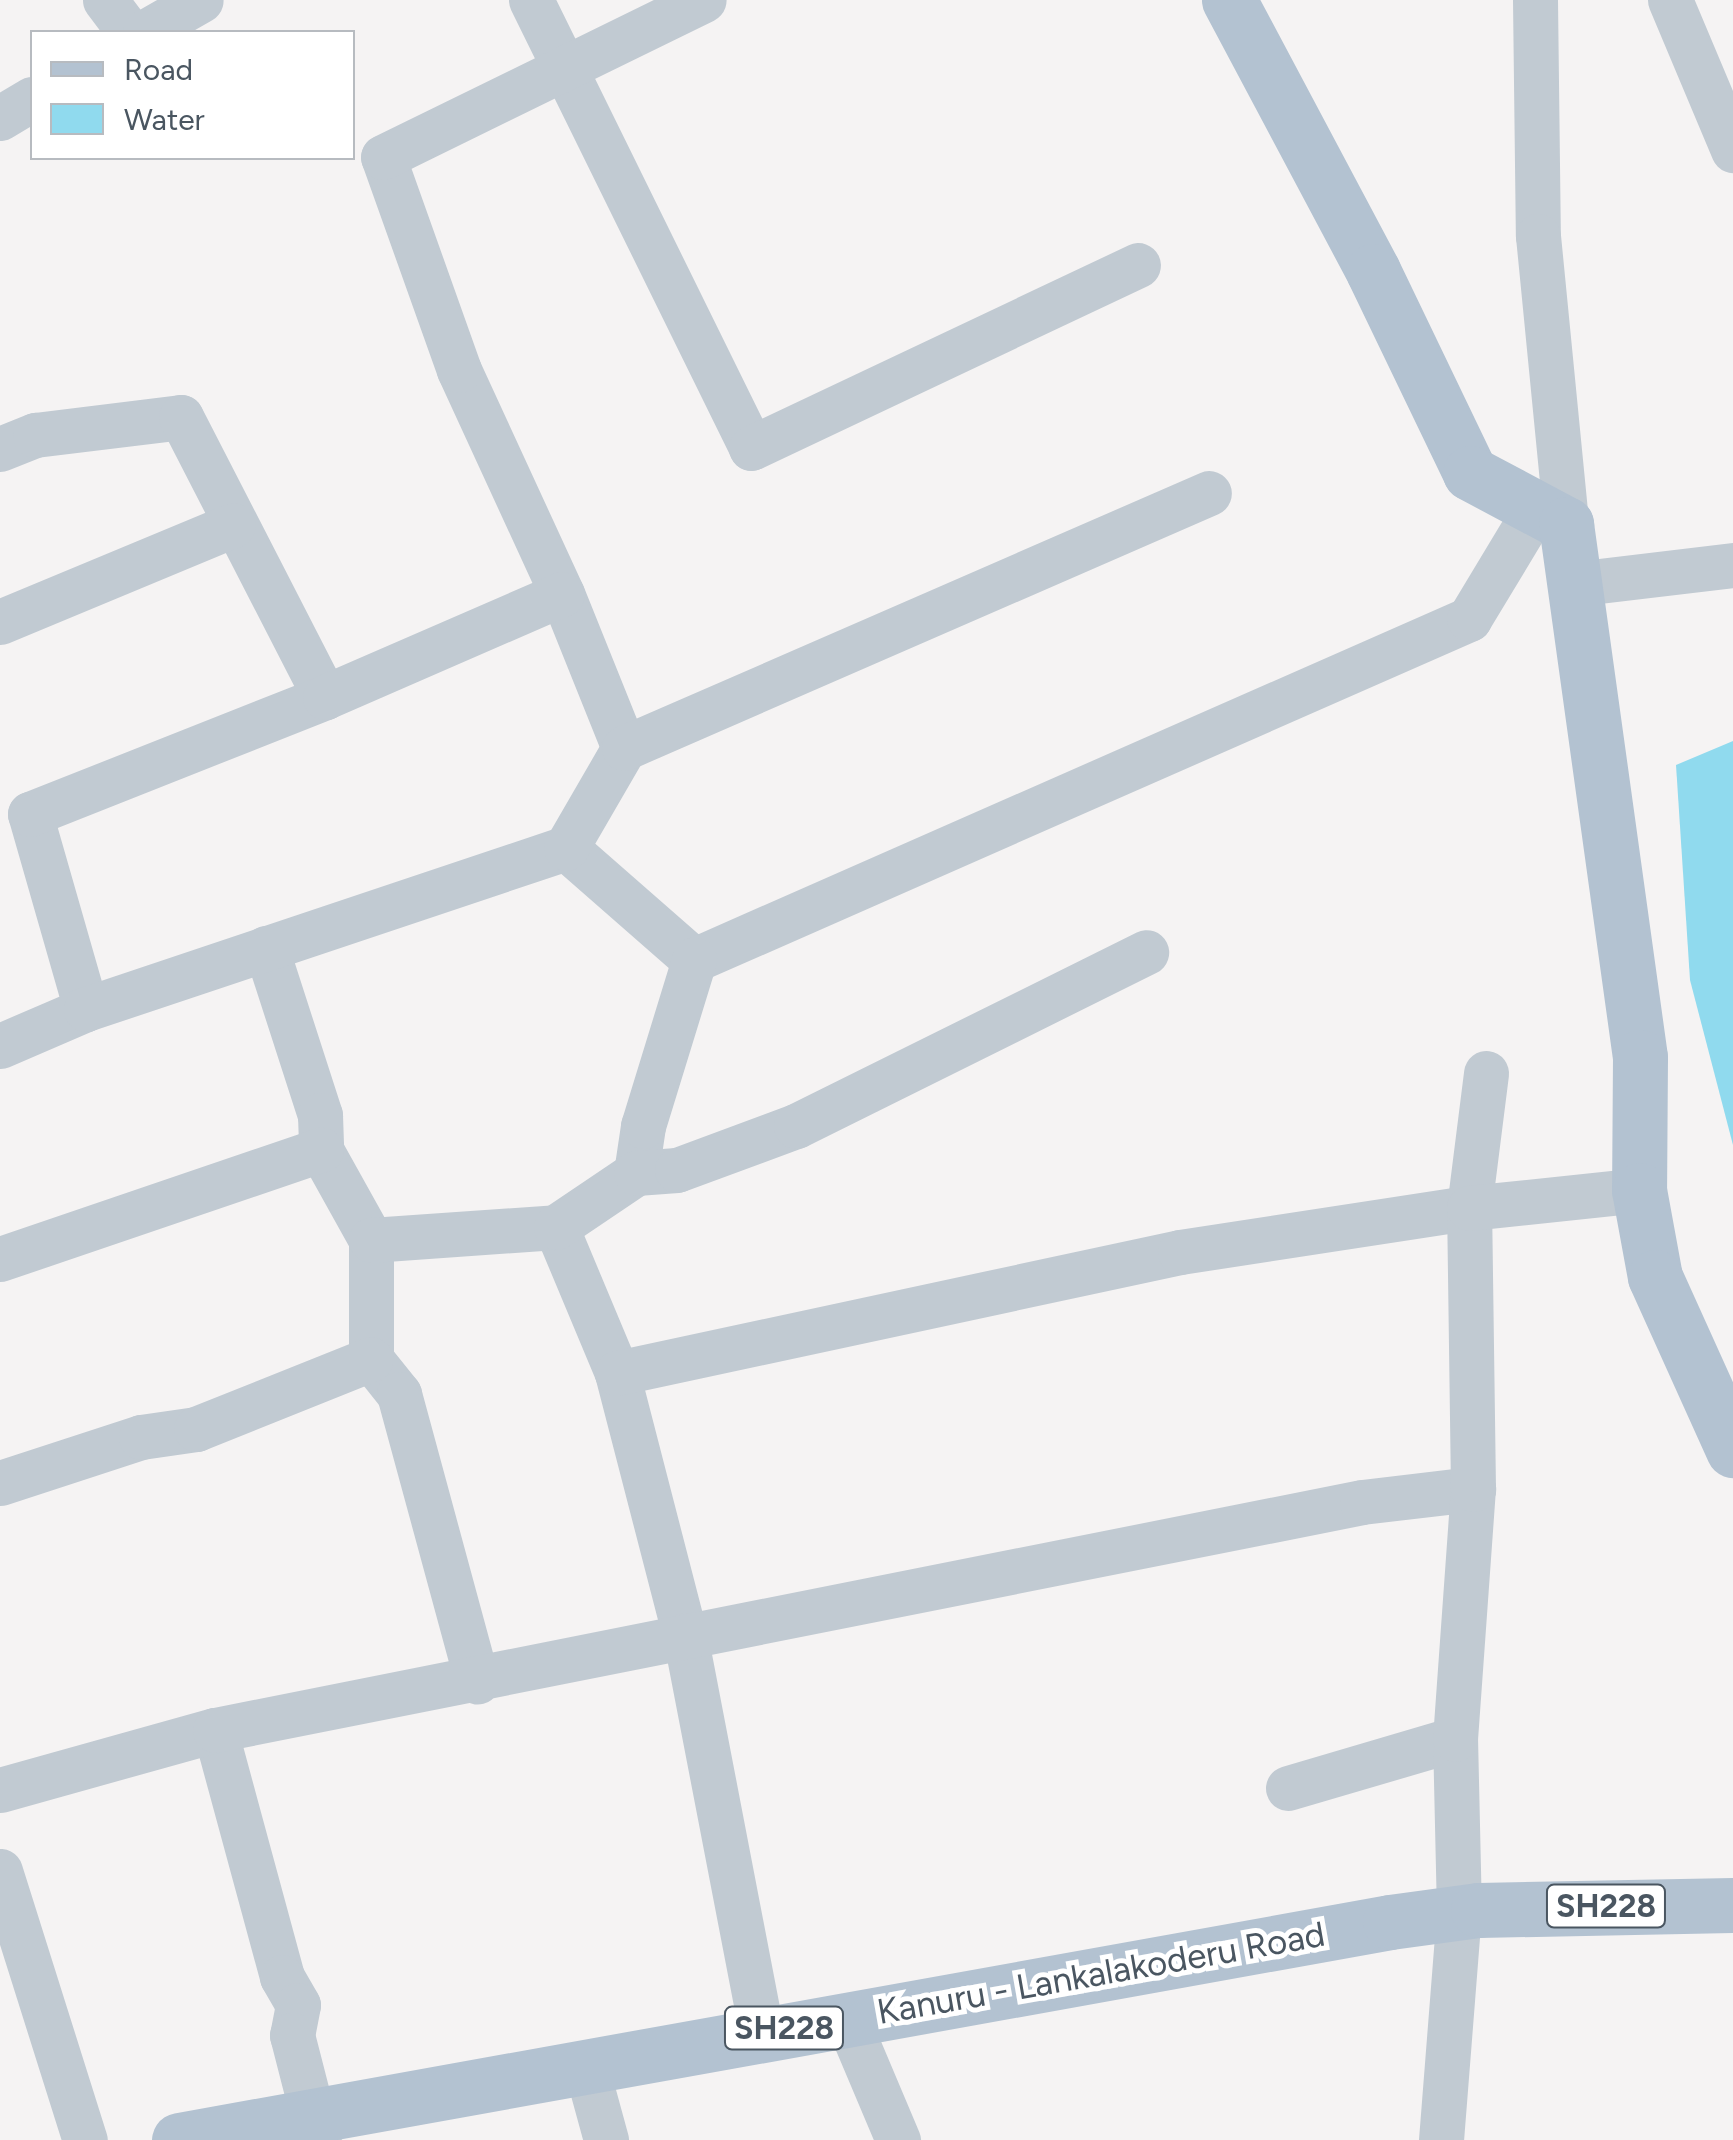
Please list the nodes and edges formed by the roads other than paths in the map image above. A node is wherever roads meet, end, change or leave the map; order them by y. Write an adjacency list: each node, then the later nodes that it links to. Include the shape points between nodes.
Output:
1 (105, 0): 8 (street)
2 (201, 0): 9 (street)
3 (530, 0): 10 (street)
4 (704, 0): 10 (street)
5 (1229, 0): 17 (main road, via 1373,271 1470,473)
6 (1670, 0): 13 (street)
7 (1539, 2): 17 (street, via 1538,236)
8 (128, 30)
9 (148, 30)
10 (564, 68): 14 (street, via 750,448); 21 (street, via 383,157 459,370)
11 (30, 99): 12 (street)
12 (0, 118)
13 (1733, 150)
14 (1138, 264)
15 (0, 449): 18 (street, via 35,435 181,417)
16 (1208, 492): 24 (street)
17 (1551, 516): 20 (main road); 28 (street, via 1469,619)
18 (232, 525): 22 (street); 23 (street)
19 (1733, 565): 20 (street)
20 (1574, 584): 34 (main road, via 1640,1057)
21 (562, 594): 23 (street); 24 (street)
22 (0, 622)
23 (325, 697): 29 (street, via 30,814)
24 (624, 748): 25 (street)
25 (566, 848): 26 (street); 28 (street)
26 (266, 948): 29 (street); 32 (street, via 320,1115)
27 (1146, 952): 33 (street, via 796,1126 677,1170)
28 (694, 960): 33 (street, via 643,1126)
29 (86, 1010): 30 (street)
30 (0, 1046)
31 (1486, 1073): 35 (street)
32 (321, 1150): 37 (street); 38 (street)
33 (636, 1172): 36 (street)
34 (1639, 1190): 35 (street); 41 (main road, via 1655,1277)
35 (1468, 1208): 40 (street, via 1180,1252); 43 (street)
36 (556, 1227): 37 (street); 40 (street)
37 (371, 1240): 39 (street)
38 (0, 1258)
39 (371, 1358): 42 (street, via 196,1429 142,1437); 45 (street, via 399,1394)
40 (617, 1373): 44 (street)
41 (1733, 1450)
42 (0, 1483)
43 (1473, 1489): 44 (street, via 1362,1502); 47 (street)
44 (685, 1635): 45 (street); 54 (street)
45 (477, 1682): 46 (street)
46 (215, 1730): 49 (street); 56 (street, via 282,1977 298,2004 292,2035)
47 (1455, 1739): 48 (street); 52 (street)
48 (1288, 1788)
49 (0, 1790)
50 (0, 1871): 57 (street)
51 (1733, 1904): 52 (main road, Kanuru - Lankalakoderu Road / SH228)
52 (1460, 1912): 53 (main road, Kanuru - Lankalakoderu Road / SH228); 61 (street)
53 (846, 2017): 54 (main road, Kanuru - Lankalakoderu Road / SH228); 60 (street)
54 (761, 2032): 55 (main road, Kanuru - Lankalakoderu Road / SH228)
55 (585, 2063): 56 (main road, Kanuru - Lankalakoderu Road / SH228); 59 (street)
56 (314, 2128): 58 (main road, Kanuru - Lankalakoderu Road / SH228)
57 (85, 2140)
58 (178, 2140)
59 (606, 2140)
60 (898, 2140)
61 (1441, 2140)

